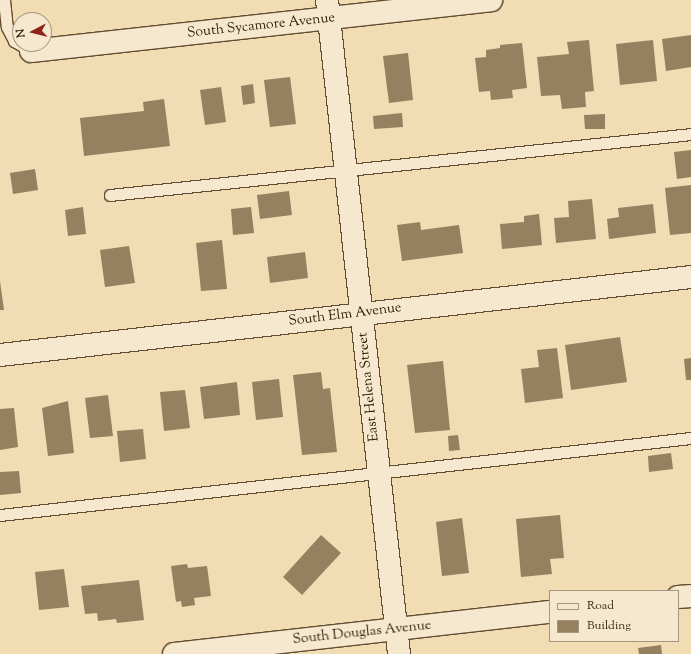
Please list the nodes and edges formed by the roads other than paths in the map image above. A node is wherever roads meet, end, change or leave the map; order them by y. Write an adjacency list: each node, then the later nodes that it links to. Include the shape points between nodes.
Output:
1 (4, 0): 4 (lane, via 7,27)
2 (491, 0): 3 (street, South Sycamore Avenue)
3 (328, 9): 5 (street, South Sycamore Avenue); 7 (street, East Helena Street)
4 (12, 37)
5 (52, 48)
6 (691, 134): 7 (lane)
7 (345, 170): 8 (lane); 10 (street, East Helena Street)
8 (110, 196)
9 (691, 277): 10 (street, South Elm Avenue)
10 (361, 313): 11 (street, South Elm Avenue); 13 (street, East Helena Street)
11 (0, 356)
12 (691, 438): 13 (lane)
13 (379, 473): 14 (lane); 18 (street, East Helena Street)
14 (0, 515)
15 (691, 596): 16 (street)
16 (679, 598)
17 (549, 612): 18 (street, South Douglas Avenue)
18 (396, 629): 19 (street, South Douglas Avenue); 20 (street, East Helena Street)
19 (174, 654)
20 (399, 654)

